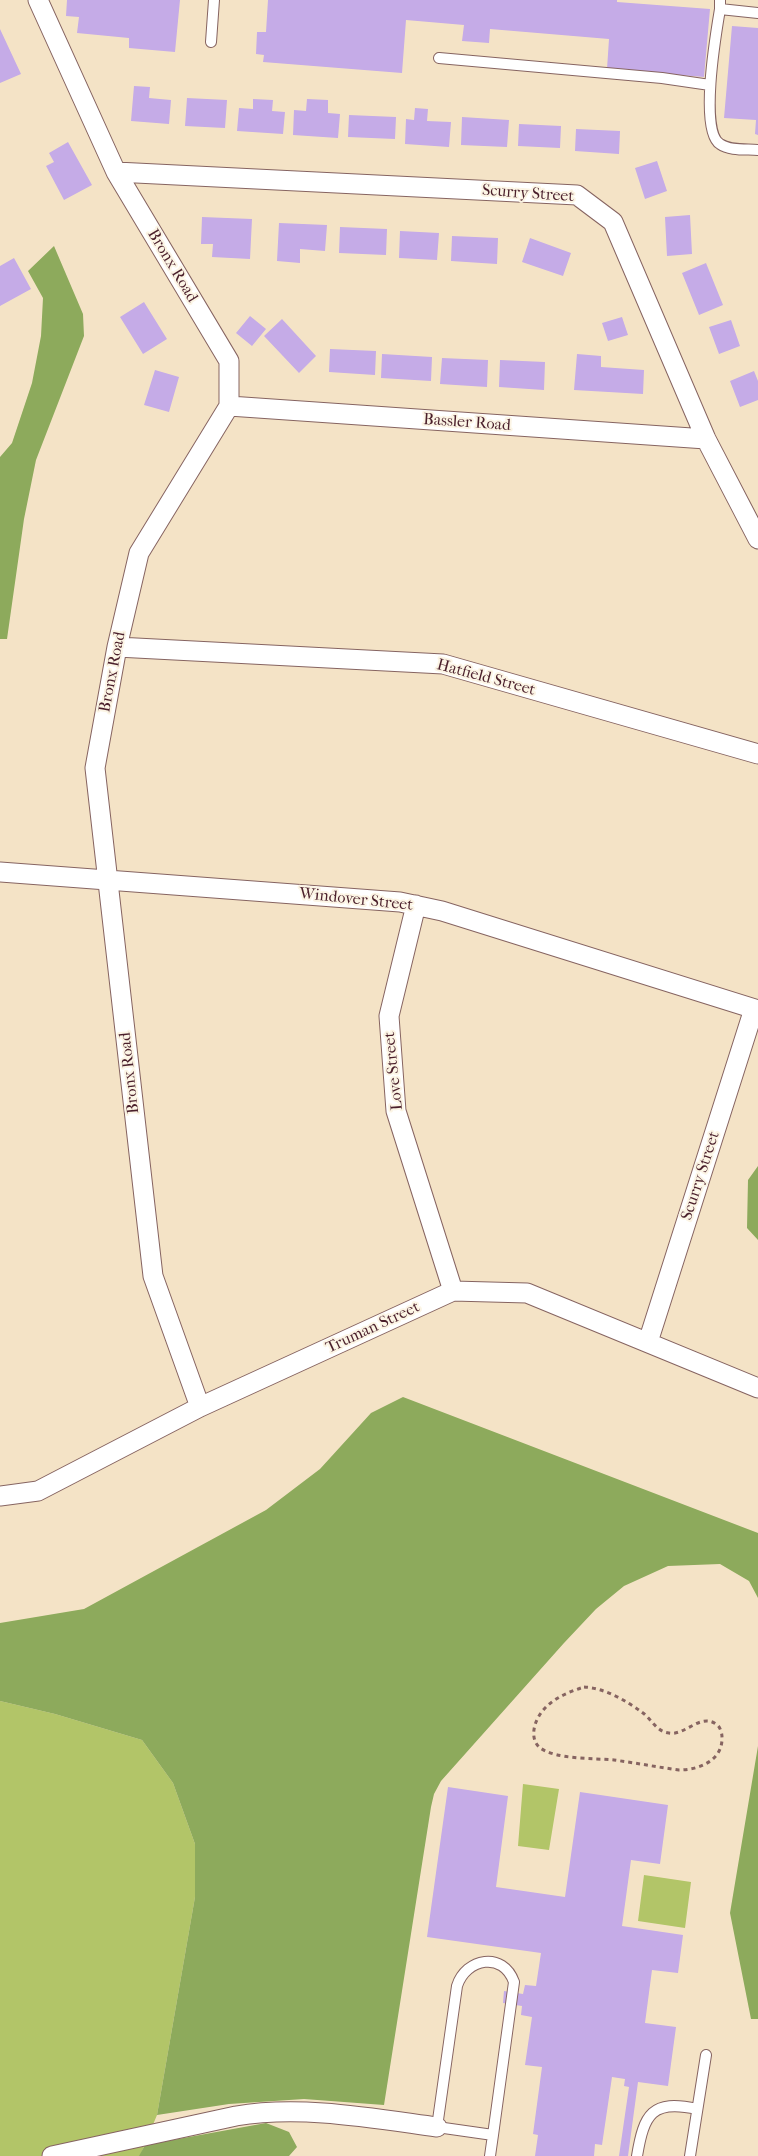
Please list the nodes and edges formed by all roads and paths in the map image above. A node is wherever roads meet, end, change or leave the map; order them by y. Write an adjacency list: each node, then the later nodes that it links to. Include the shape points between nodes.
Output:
1 (38, 0): 9 (street, Bronx Road)
2 (214, 0): 5 (lane)
3 (720, 4): 4 (lane); 7 (lane)
4 (758, 13)
5 (211, 42)
6 (438, 58): 7 (lane)
7 (710, 85): 8 (lane, via 712,135 727,147)
8 (758, 150)
9 (116, 172): 10 (street, Bronx Road, via 229,361); 11 (street, Scurry Street, via 578,195 613,222)
10 (229, 406): 11 (street, Bassler Road); 13 (street, Bronx Road, via 139,553)
11 (706, 439): 12 (street, Scurry Street)
12 (758, 539)
13 (117, 647): 14 (street, Hatfield Street, via 443,664); 16 (street, Bronx Road, via 95,768)
14 (758, 754)
15 (0, 872): 16 (street, Windover Street)
16 (108, 880): 17 (street, Windover Street); 22 (street, Bronx Road, via 153,1276)
17 (416, 905): 18 (street, Windover Street); 19 (street, Love Street, via 388,1016 396,1111)
18 (756, 1009): 20 (street, Scurry Street)
19 (453, 1291): 20 (street, Truman Street, via 527,1293); 22 (street, Truman Street)
20 (648, 1342): 21 (street, Truman Street)
21 (758, 1388)
22 (200, 1407): 23 (street, Truman Street, via 38,1491)
23 (0, 1496)
24 (679, 1770): 24 (path, via 547,1752 538,1746 534,1728 544,1709 555,1700 584,1687 604,1691 621,1700 644,1713 660,1730 669,1733 676,1734 701,1722 716,1724 722,1736 719,1752 696,1768)
25 (706, 2054): 26 (lane)
26 (697, 2109): 31 (lane, via 670,2105 654,2113 643,2126); 32 (lane)
27 (437, 2127): 28 (lane); 28 (lane, via 459,1980 471,1966 492,1962 509,1972 514,1987); 29 (street, via 266,2111)
28 (493, 2136): 30 (lane)
29 (52, 2156)
30 (490, 2156)
31 (637, 2156)
32 (690, 2156)

